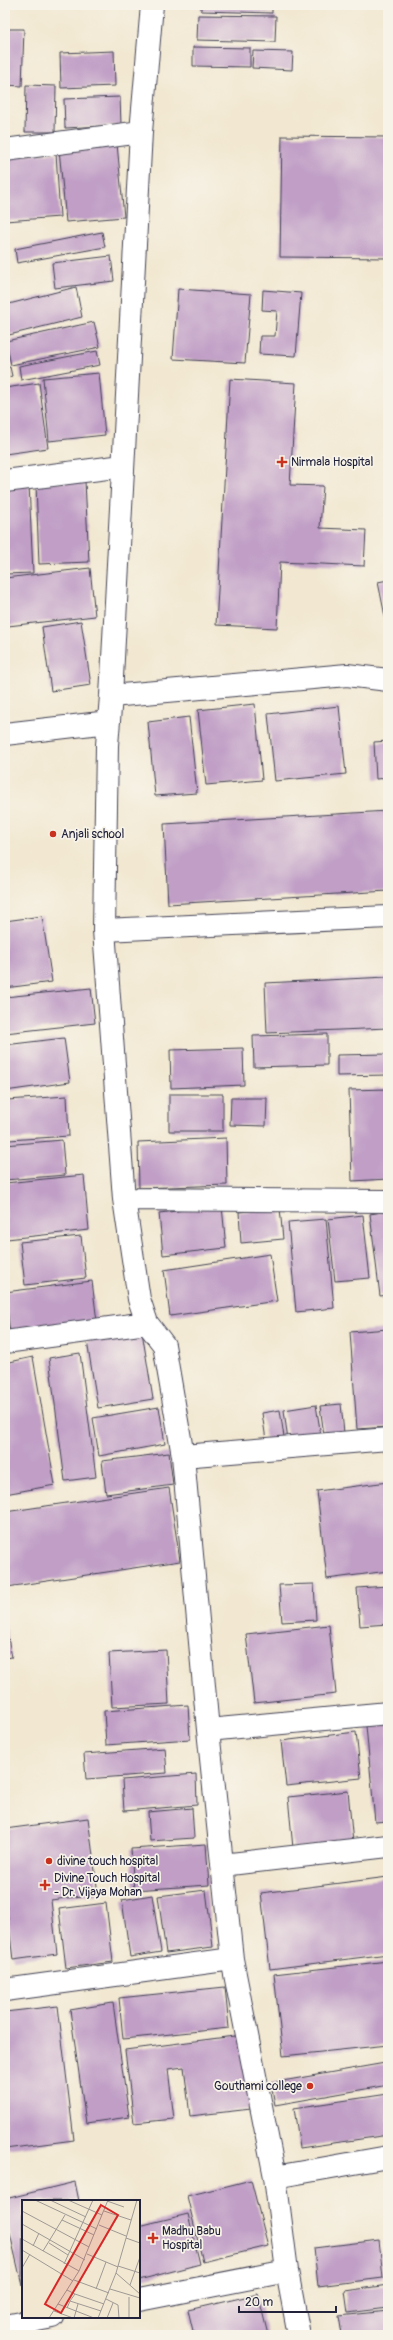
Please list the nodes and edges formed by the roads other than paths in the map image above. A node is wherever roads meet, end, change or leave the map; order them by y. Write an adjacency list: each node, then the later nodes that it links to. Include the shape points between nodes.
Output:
1 (152, 5): 2 (street)
2 (141, 132): 3 (street); 4 (street)
3 (5, 150)
4 (123, 466): 5 (street); 7 (street)
5 (5, 481)
6 (388, 680): 7 (street, via 347,675)
7 (111, 696): 8 (street)
8 (109, 722): 9 (street); 11 (street)
9 (5, 734)
10 (388, 917): 11 (street)
11 (104, 930): 12 (street)
12 (124, 1199): 13 (street); 14 (street, via 139,1299)
13 (388, 1201)
14 (147, 1323): 15 (street); 17 (street, via 164,1345)
15 (5, 1342)
16 (388, 1439): 17 (street)
17 (183, 1456): 19 (street)
18 (388, 1713): 19 (street)
19 (208, 1730): 21 (street)
20 (388, 1846): 21 (street)
21 (222, 1865): 22 (street)
22 (232, 1959): 23 (street); 25 (street)
23 (5, 1990)
24 (388, 2157): 25 (street)
25 (275, 2177): 26 (street)
26 (287, 2271): 27 (street); 30 (street)
27 (140, 2300)
28 (48, 2318): 29 (street)
29 (5, 2326)
30 (299, 2335)

